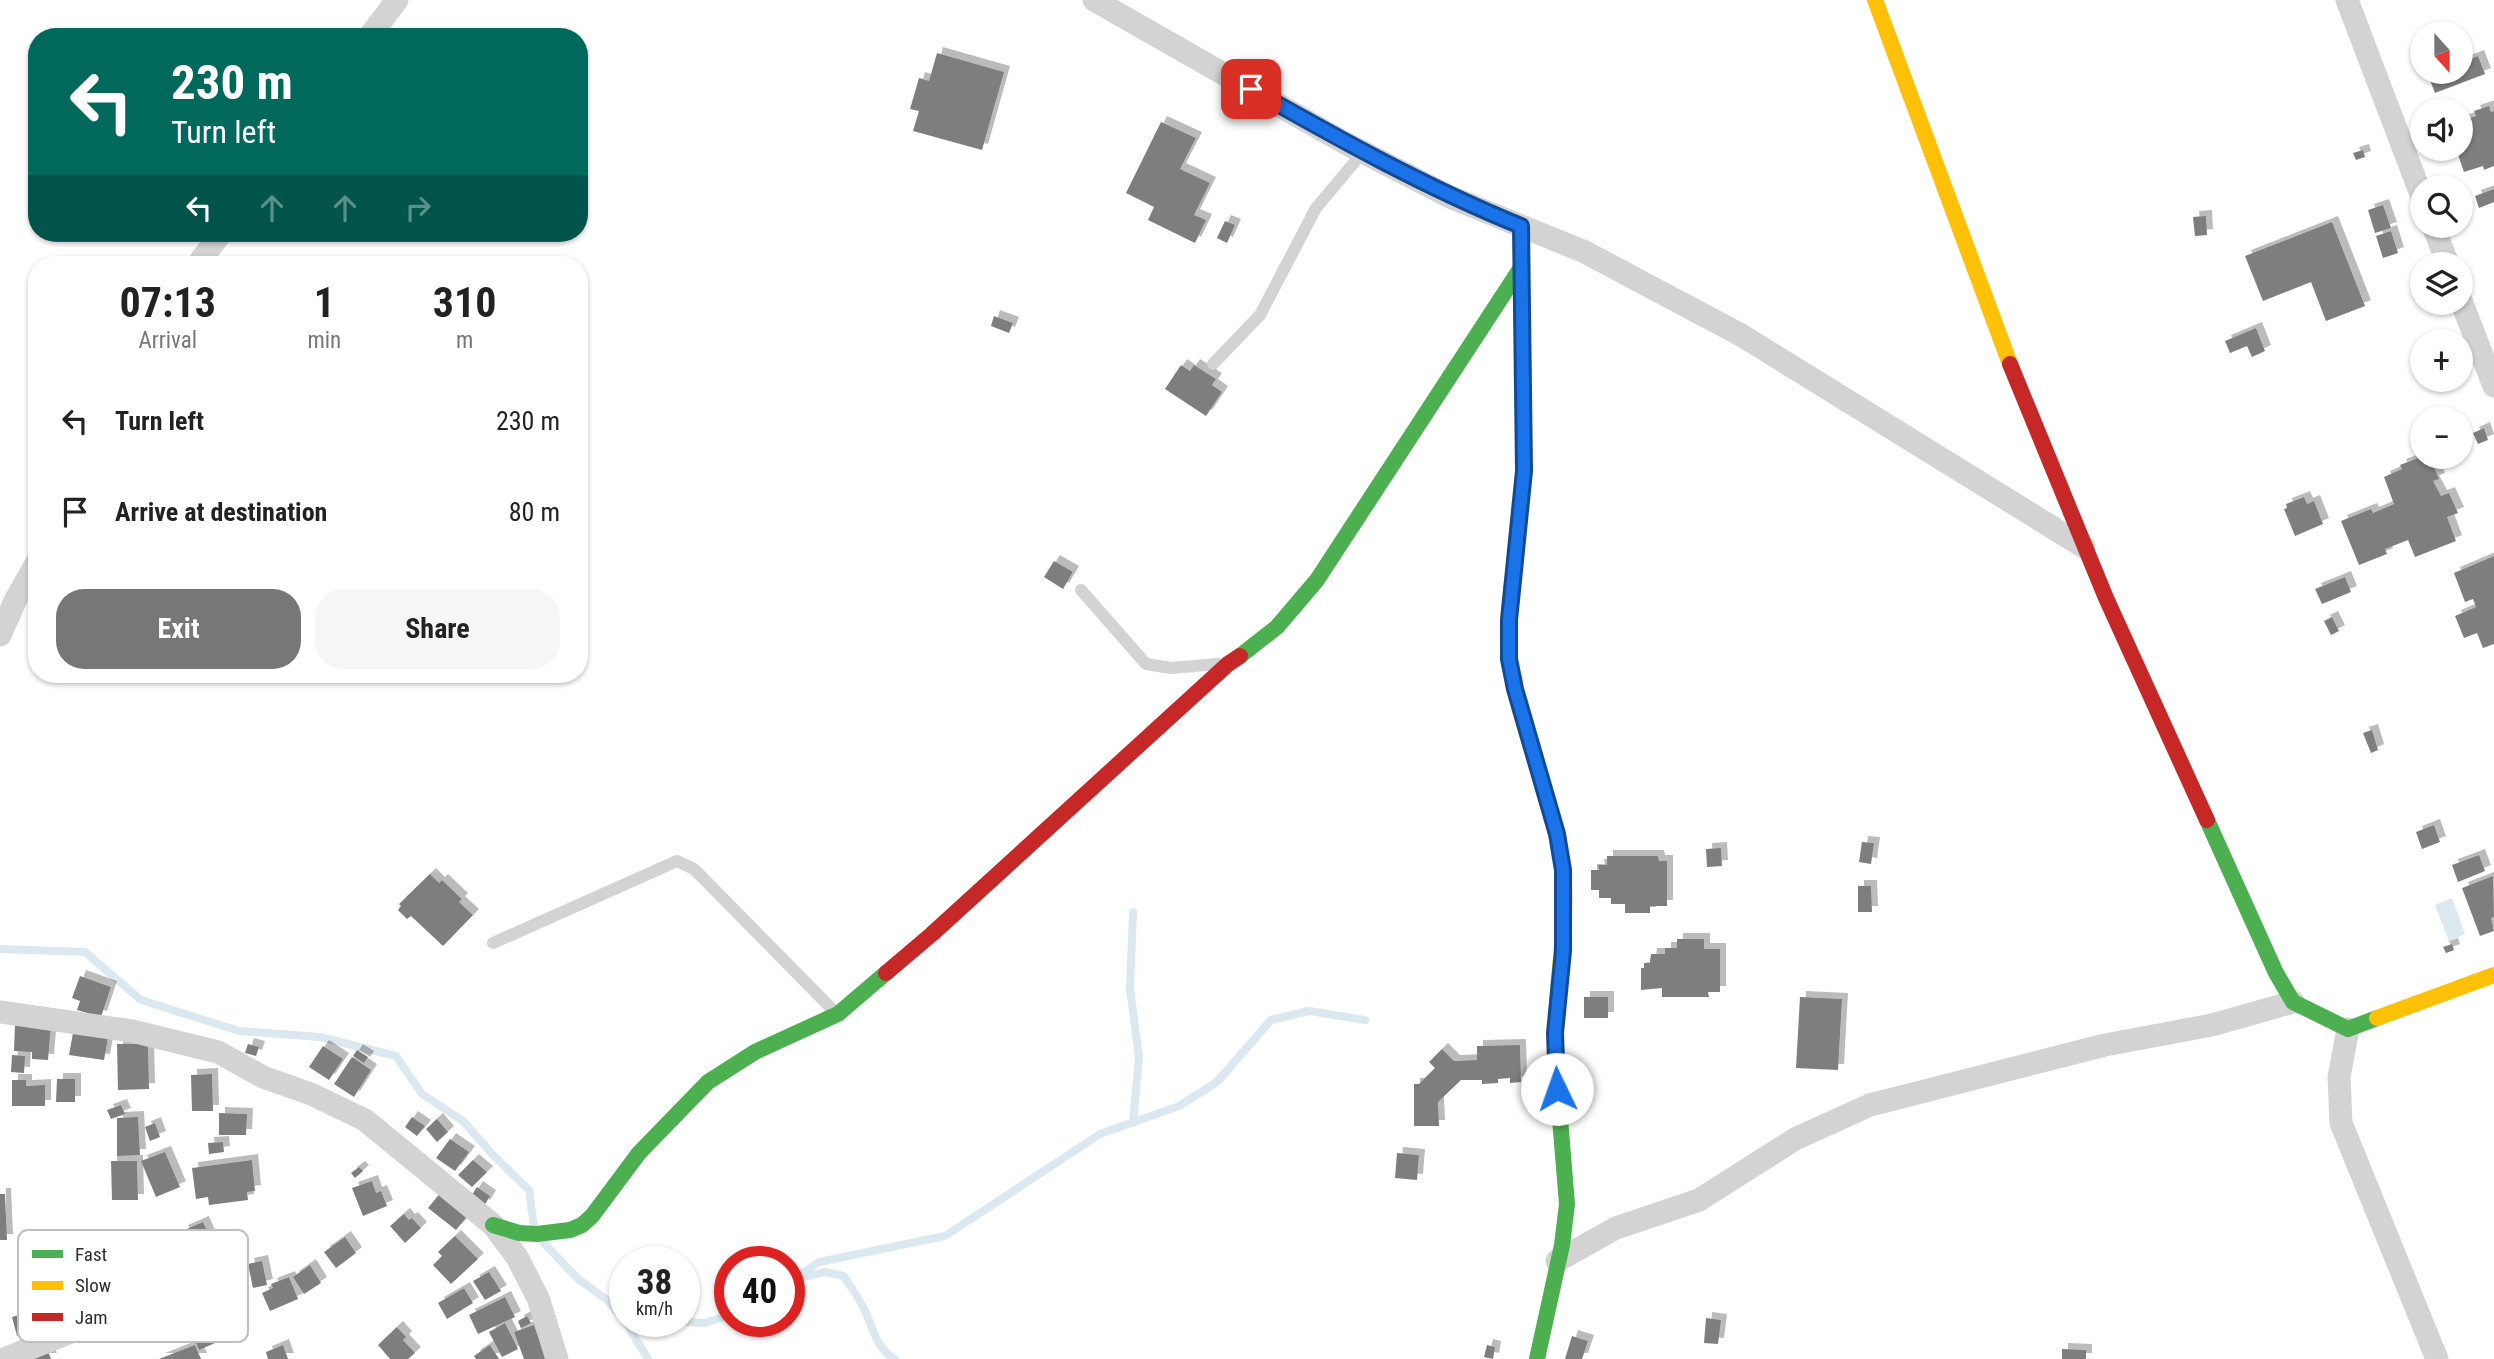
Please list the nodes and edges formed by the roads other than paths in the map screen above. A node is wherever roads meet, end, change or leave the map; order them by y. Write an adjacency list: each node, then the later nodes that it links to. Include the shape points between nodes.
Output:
1 (397, 0): 5 (street)
2 (1094, 0): 6 (street)
3 (1875, 0): 14 (street)
4 (2347, 0): 7 (street)
5 (376, 28)
6 (1363, 152): 8 (street, via 1450,197); 12 (lane, via 1316,208 1260,315)
7 (2414, 175)
8 (1521, 226): 9 (street); 14 (street, via 1585,252 1751,340)
9 (1522, 266): 18 (street, via 1317,580 1281,625); 26 (street, via 1524,471 1509,659 1563,870 1555,1057 1567,1204)
10 (2469, 315): 11 (street)
11 (2488, 351): 13 (street)
12 (1213, 365)
13 (2494, 386)
14 (2084, 547): 21 (street)
15 (28, 578): 17 (street)
16 (1081, 590): 18 (lane, via 1146,664 1171,668)
17 (0, 635)
18 (1228, 664): 23 (street)
19 (493, 943): 23 (lane, via 677,861 694,869)
20 (2494, 975): 24 (street)
21 (2292, 1002): 24 (street); 26 (street, via 2213,1025 2105,1045 1870,1105 1795,1139 1699,1200 1616,1228)
22 (0, 1012): 25 (street, via 132,1031 218,1052 263,1077 365,1120)
23 (838, 1014): 25 (street, via 755,1052 708,1082 639,1153 582,1225 537,1234)
24 (2348, 1028): 31 (street, via 2339,1077 2341,1123)
25 (493, 1225): 29 (street, via 517,1257 538,1298)
26 (1557, 1261): 30 (street)
27 (46, 1342): 28 (street)
28 (4, 1359)
29 (557, 1359)
30 (1537, 1359)
31 (2437, 1359)

